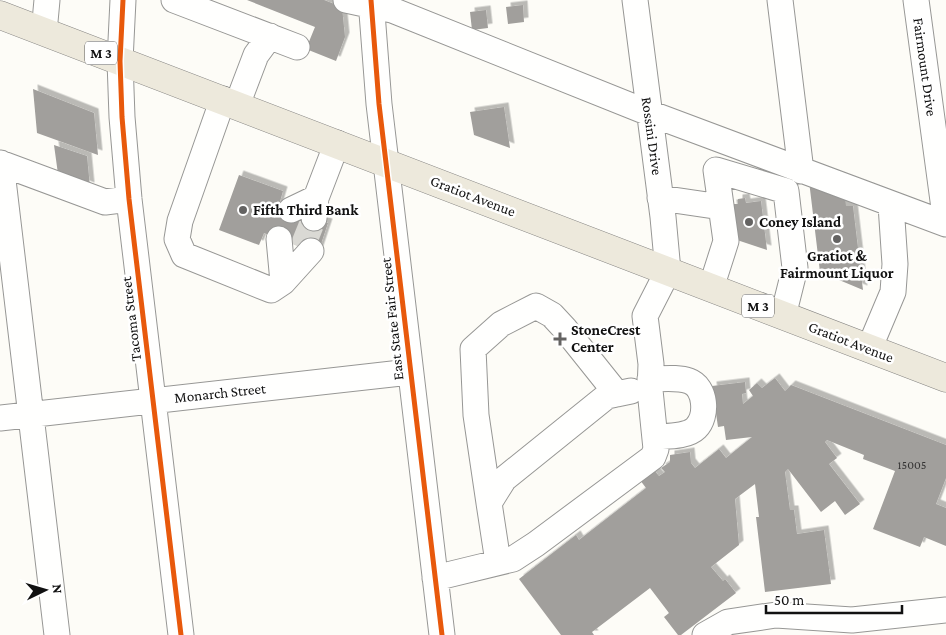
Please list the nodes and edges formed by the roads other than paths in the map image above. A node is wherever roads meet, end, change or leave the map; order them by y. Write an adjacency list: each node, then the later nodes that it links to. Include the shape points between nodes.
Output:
1 (47, 0): 10 (street)
2 (123, 0): 13 (street, Tacoma Street)
3 (174, 0): 11 (street)
4 (346, 0): 8 (street)
5 (636, 0): 15 (street, Rossini Drive)
6 (780, 0): 19 (street)
7 (916, 0): 25 (street, Fairmount Drive)
8 (371, 3): 15 (street); 18 (street, East State Fair Street)
9 (0, 15): 10 (main road, Gratiot Avenue / M 3)
10 (44, 32): 13 (main road, Gratiot Avenue / M 3)
11 (270, 36): 12 (street); 14 (street)
12 (298, 47)
13 (120, 60): 14 (main road, Gratiot Avenue / M 3); 21 (street, Tacoma Street)
14 (230, 102): 16 (main road, Gratiot Avenue / M 3); 26 (street, via 180,221 177,239 184,254 271,290 283,282)
15 (649, 113): 19 (street); 20 (street, Rossini Drive)
16 (337, 144): 18 (main road, Gratiot Avenue / M 3); 24 (street)
17 (0, 163): 21 (street, via 105,202); 36 (street)
18 (387, 163): 27 (main road, Gratiot Avenue / M 3); 31 (street, East State Fair Street)
19 (801, 171): 22 (street)
20 (660, 198): 23 (street); 27 (street, Rossini Drive)
21 (129, 199): 35 (street, Tacoma Street)
22 (891, 205): 25 (street); 30 (street, via 895,264 893,292)
23 (721, 207): 28 (street, via 726,241); 29 (street, via 716,170 786,191 795,268)
24 (307, 212)
25 (946, 224)
26 (294, 245)
27 (668, 271): 28 (main road, Gratiot Avenue / M 3); 33 (street, via 645,316 651,364)
28 (711, 288): 29 (main road, Gratiot Avenue / M 3)
29 (783, 316): 30 (main road, Gratiot Avenue / M 3)
30 (869, 349): 32 (main road, Gratiot Avenue / M 3)
31 (410, 372): 35 (street, Monarch Street); 41 (street, East State Fair Street)
32 (946, 378)
33 (650, 385): 34 (street); 38 (street); 38 (street, via 678,379 689,381 701,391 704,406 696,428 684,434)
34 (617, 394): 39 (street, via 607,396 504,479); 39 (street, via 565,329 536,306 501,324 473,348 476,415)
35 (153, 400): 36 (street, Monarch Street); 44 (street, Tacoma Street)
36 (31, 414): 37 (street, Monarch Street); 43 (street)
37 (0, 418)
38 (655, 437): 40 (street, via 653,458 536,544 513,559)
39 (489, 503): 40 (street)
40 (498, 562): 41 (street)
41 (435, 578): 45 (street, East State Fair Street)
42 (946, 610): 46 (street, via 852,620 776,615 728,622)
43 (57, 635)
44 (181, 635)
45 (442, 635)
46 (705, 635)

